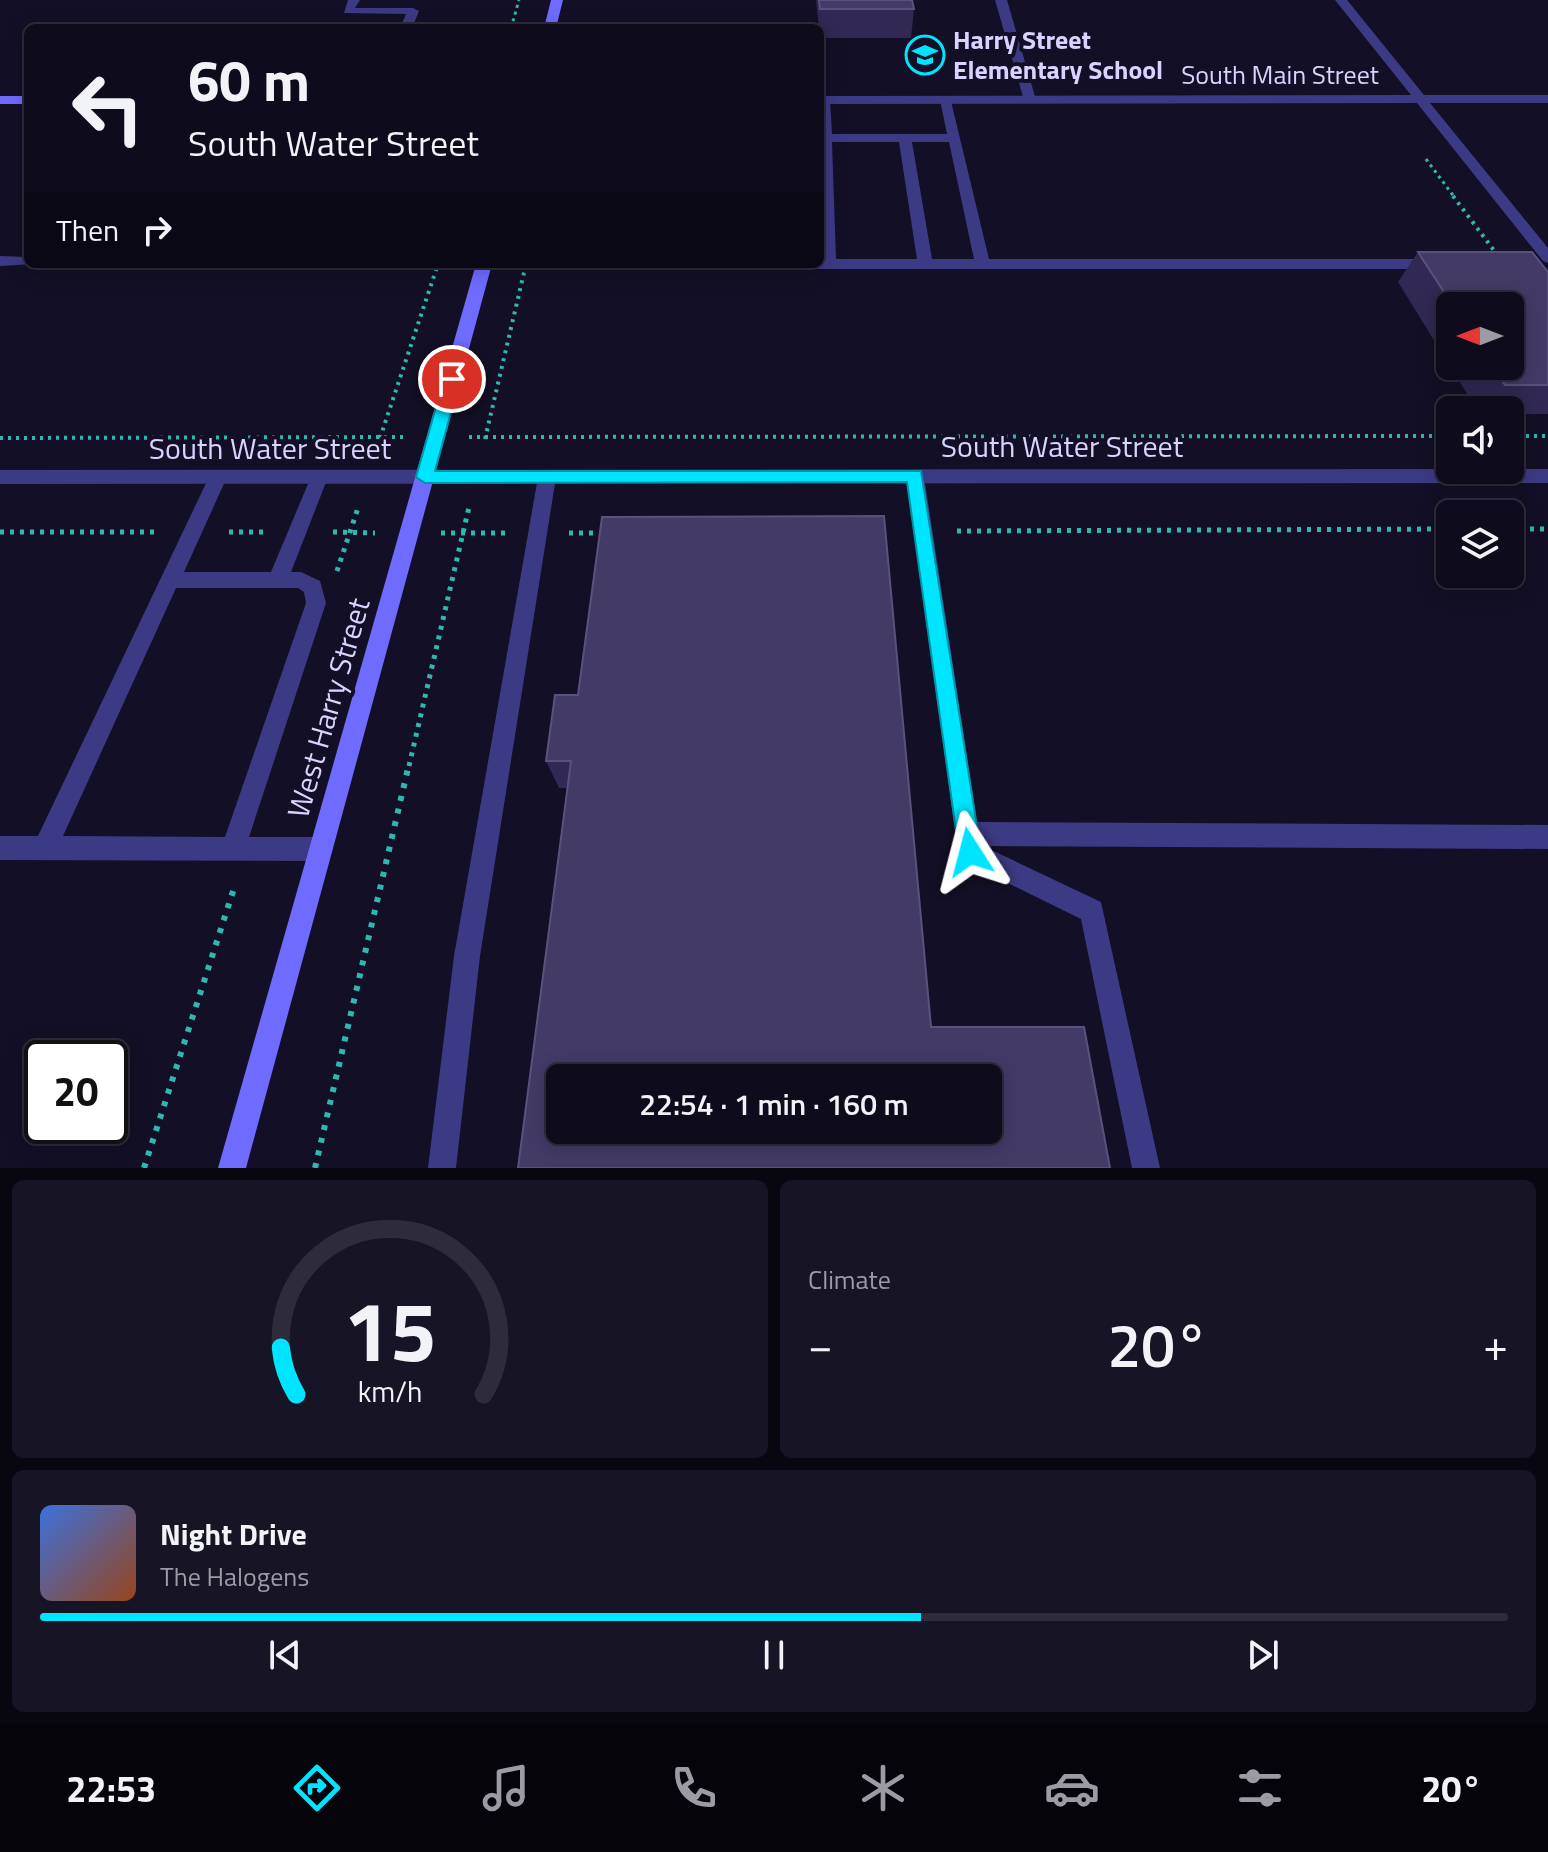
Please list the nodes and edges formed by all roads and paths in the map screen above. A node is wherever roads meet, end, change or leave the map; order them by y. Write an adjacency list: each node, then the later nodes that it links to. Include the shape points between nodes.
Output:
1 (354, 0): 6 (street, via 348,11 417,7)
2 (519, 0): 7 (path)
3 (557, 0): 8 (street)
4 (1001, 0): 15 (street)
5 (1341, 0): 9 (street)
6 (408, 24)
7 (512, 24)
8 (551, 24)
9 (1421, 99): 10 (street, South Main Street); 15 (street, South Main Street); 22 (street)
10 (1548, 99)
11 (0, 100): 12 (street)
12 (24, 100)
13 (824, 100): 14 (street, South Main Street)
14 (946, 100): 15 (street, South Main Street); 19 (street)
15 (1030, 100)
16 (824, 125): 17 (street)
17 (825, 138): 18 (street); 25 (street)
18 (905, 138): 19 (street); 26 (street)
19 (954, 138): 23 (street)
20 (0, 261): 21 (street)
21 (24, 262)
22 (1543, 262)
23 (982, 263): 26 (street); 27 (street)
24 (824, 264): 25 (street)
25 (829, 264): 26 (street)
26 (925, 264)
27 (1457, 264)
28 (437, 268): 34 (path)
29 (483, 268): 35 (street, West Harry Street)
30 (525, 268): 36 (path)
31 (1436, 436): 36 (path)
32 (1524, 436): 33 (path)
33 (1548, 436)
34 (380, 437): 35 (path); 37 (path)
35 (436, 437): 36 (path); 43 (street, West Harry Street)
36 (485, 437): 44 (path)
37 (0, 438)
38 (915, 476): 39 (street, South Water Street); 45 (street, South Water Street); 49 (street)
39 (1548, 476)
40 (0, 477): 41 (street, South Water Street)
41 (218, 477): 42 (street, South Water Street); 51 (street)
42 (319, 477): 43 (street, South Water Street); 52 (street)
43 (425, 477): 44 (street, South Water Street); 53 (street, West Harry Street)
44 (476, 477): 45 (street, South Water Street); 54 (path)
45 (547, 477): 55 (street)
46 (1436, 529): 49 (path)
47 (1524, 529): 48 (path)
48 (1548, 529)
49 (922, 531): 59 (street)
50 (0, 532): 51 (path)
51 (192, 532): 52 (path); 57 (street)
52 (297, 532): 53 (path); 58 (street)
53 (409, 533): 54 (path); 64 (street, West Harry Street)
54 (463, 533): 55 (path); 66 (path)
55 (537, 533): 56 (path); 67 (street, via 467,956)
56 (614, 533)
57 (170, 580): 58 (street); 62 (street)
58 (278, 580): 63 (street, via 301,580 313,587 316,603)
59 (966, 834): 60 (street); 68 (street, via 970,852 1092,911)
60 (1548, 837)
61 (0, 848): 62 (street)
62 (45, 848): 63 (street)
63 (233, 849): 64 (street)
64 (321, 849): 65 (street, West Harry Street)
65 (232, 1168)
66 (315, 1168)
67 (442, 1168)
68 (1146, 1168)

